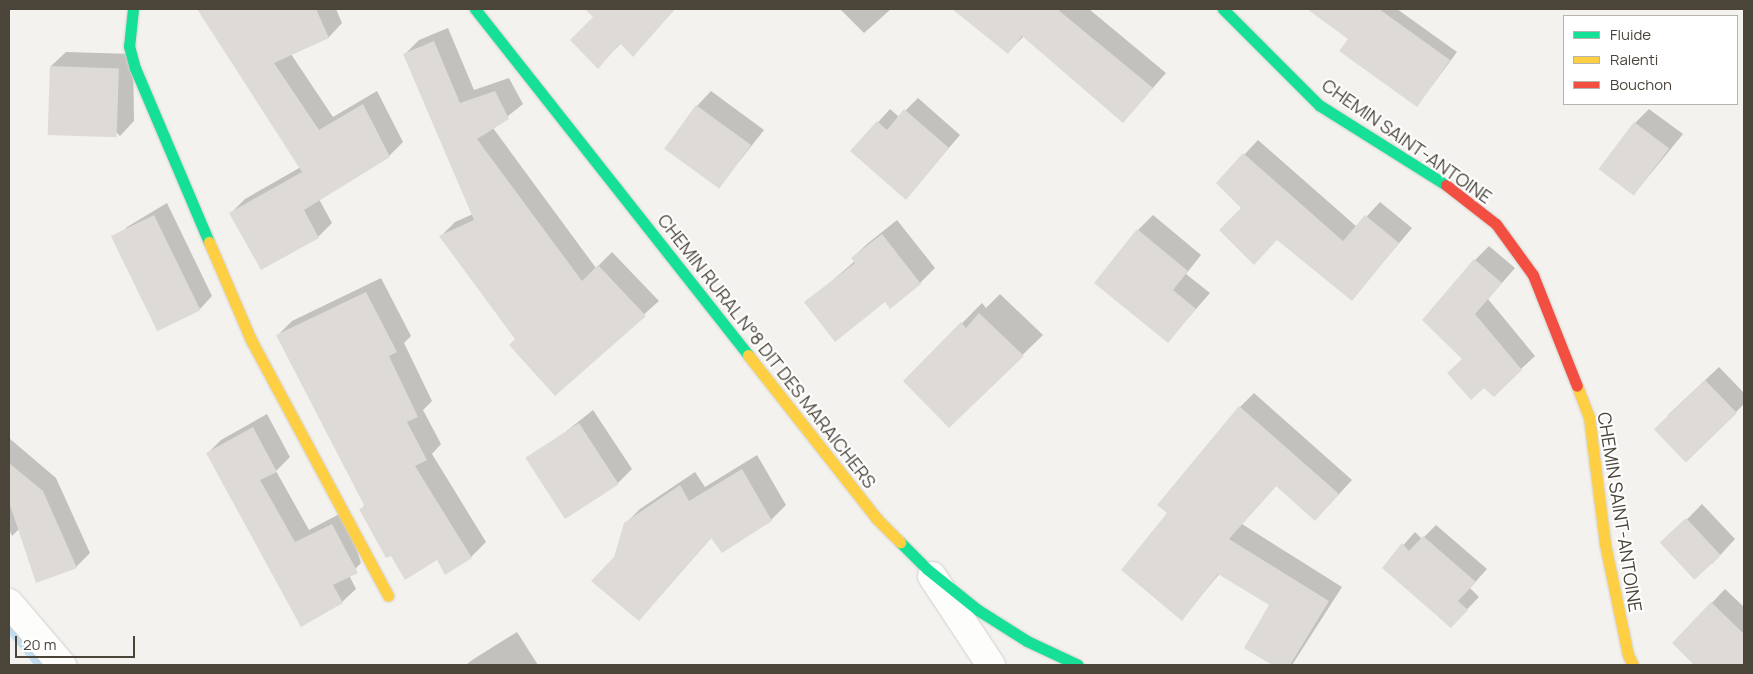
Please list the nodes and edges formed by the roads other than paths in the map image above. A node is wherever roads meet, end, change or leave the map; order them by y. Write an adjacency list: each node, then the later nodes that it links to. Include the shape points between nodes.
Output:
1 (133, 9): 5 (street, via 130,46 135,68 251,340)
2 (475, 9): 4 (street, CHEMIN RURAL N°8 DIT DES MARAICHERS, via 877,519)
3 (1223, 9): 10 (street, CHEMIN SAINT-ANTOINE, via 1319,105 1447,186 1496,224 1533,275 1589,417 1605,544 1628,655)
4 (927, 569): 8 (street); 9 (street, CHEMIN RURAL N°8 DIT DES MARAICHERS, via 978,610 1027,641)
5 (388, 596)
6 (9, 602): 7 (street)
7 (62, 665)
8 (991, 665)
9 (1078, 665)
10 (1633, 665)

